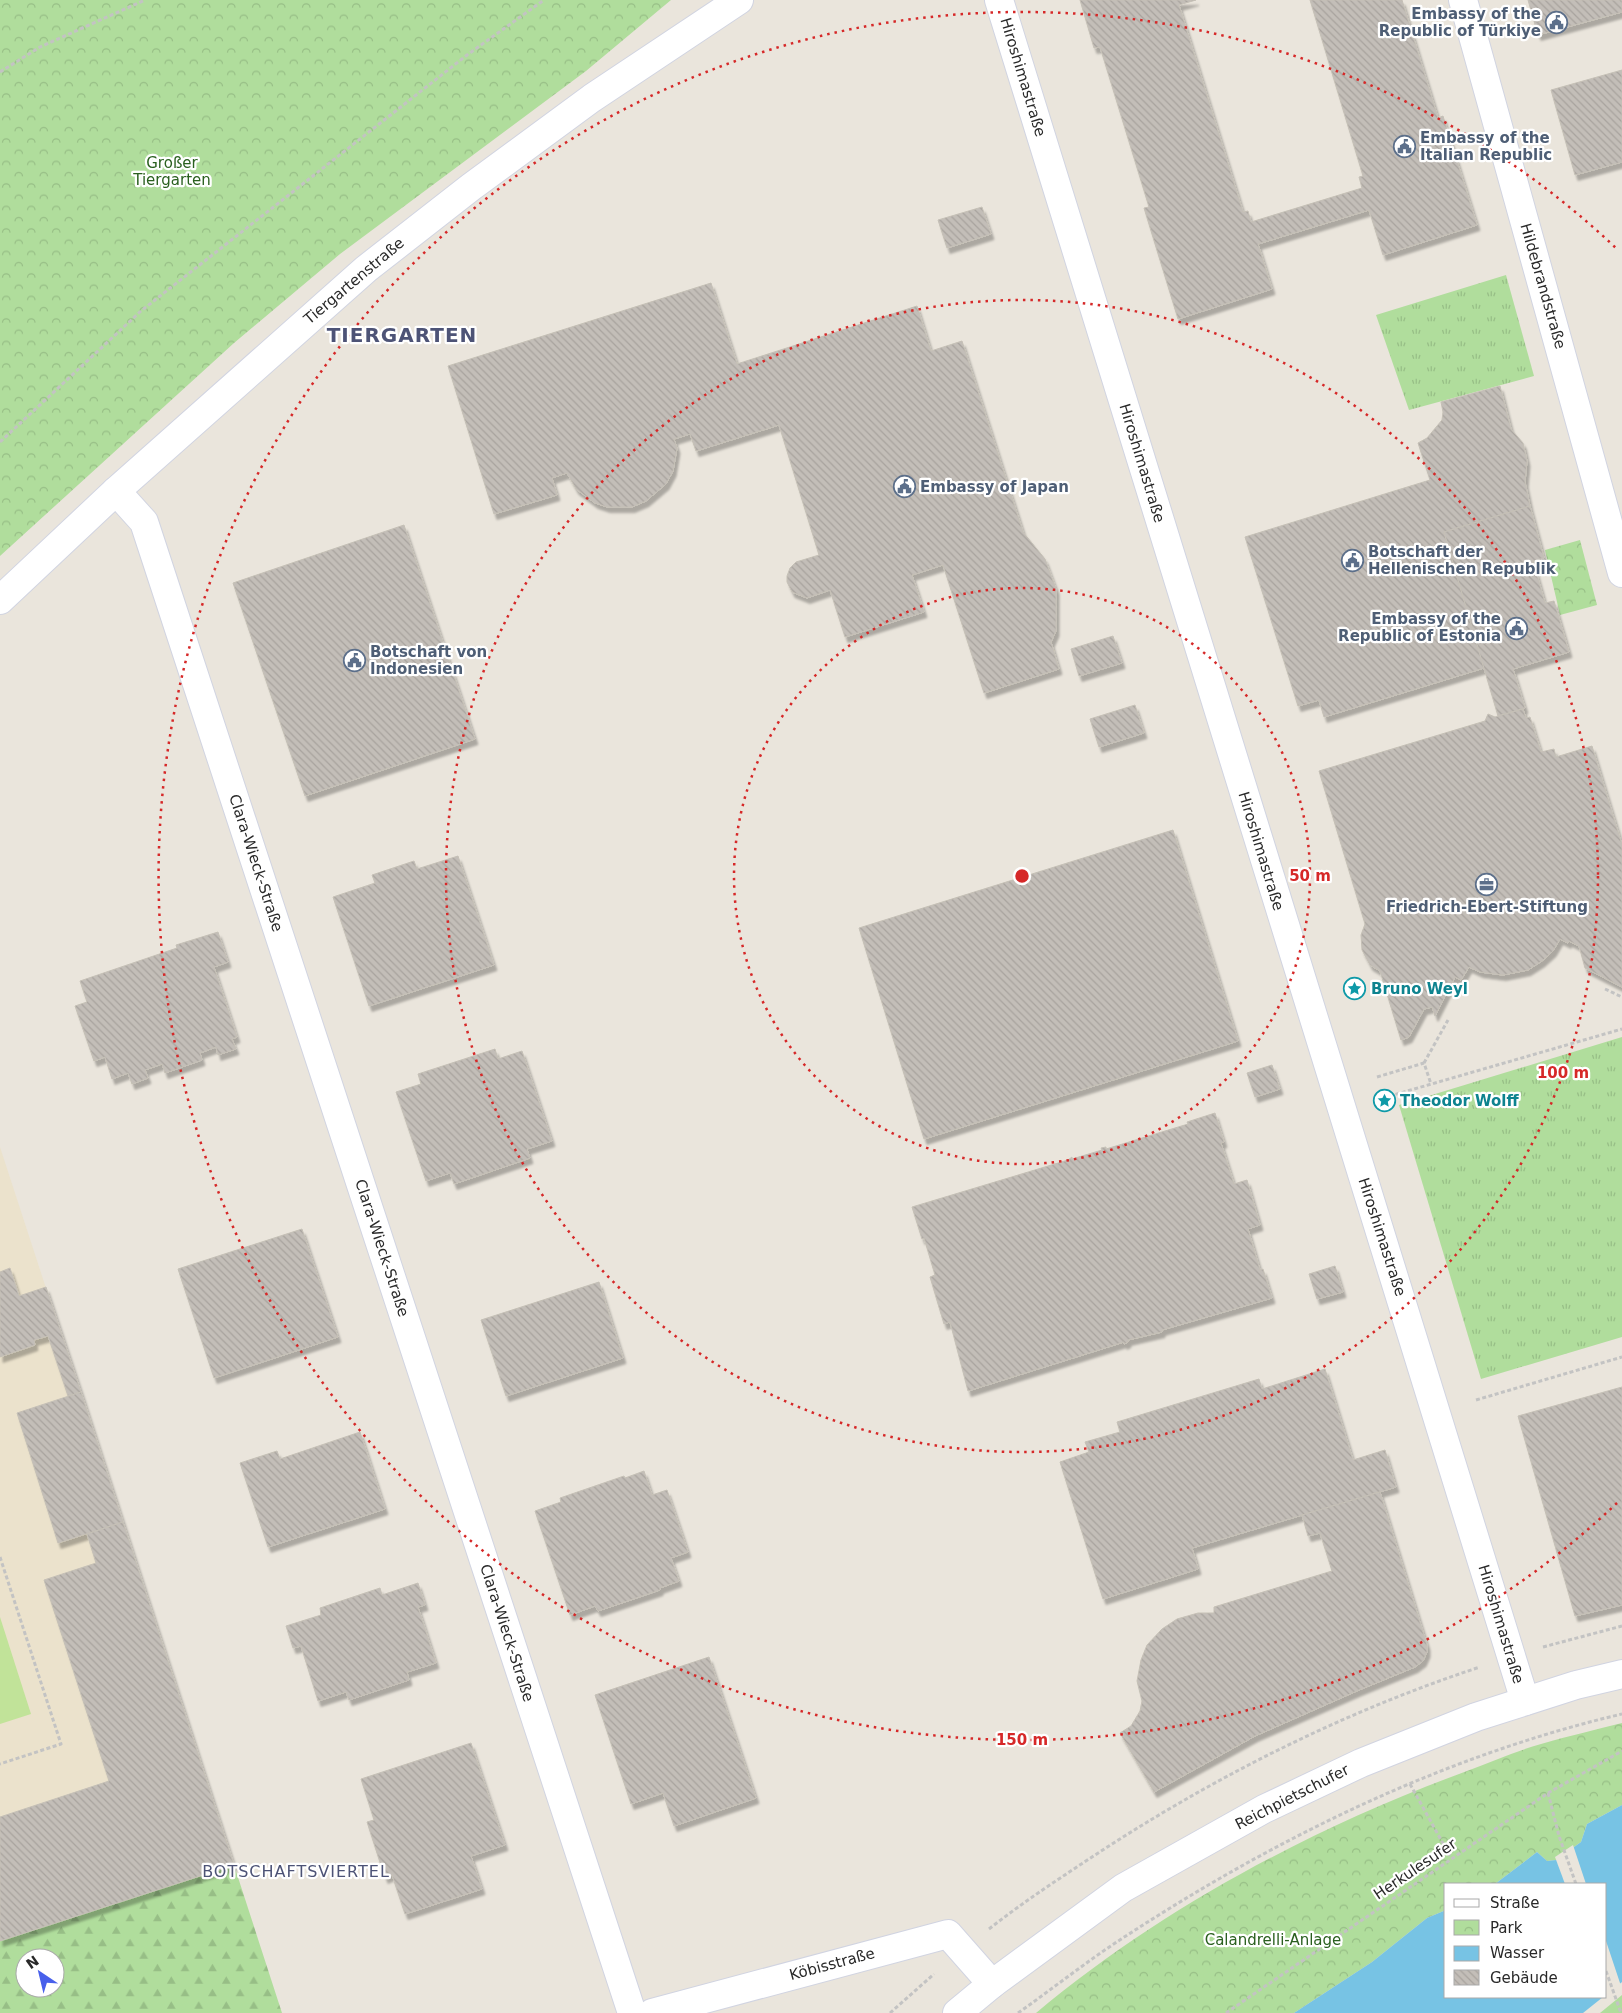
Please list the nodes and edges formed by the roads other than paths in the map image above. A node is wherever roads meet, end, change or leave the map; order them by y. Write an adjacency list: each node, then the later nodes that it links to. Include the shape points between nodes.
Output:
1 (739, 0): 4 (street, Tiergartenstraße, via 592,98 366,268)
2 (999, 0): 8 (street, Hiroshimastraße)
3 (1463, 0): 5 (street, Hildebrandstraße)
4 (116, 491): 6 (street, Tiergartenstraße); 10 (street, Clara-Wieck-Straße, via 144,522)
5 (1622, 573)
6 (0, 600)
7 (1622, 1674): 8 (street, Reichpietschufer)
8 (1525, 1701): 9 (street, Reichpietschufer, via 1421,1738 1264,1809 1123,1888)
9 (992, 1984): 11 (street, Köbisstraße, via 948,1934); 12 (street, Reichpietschufer)
10 (632, 2013)
11 (652, 2013)
12 (957, 2013)

